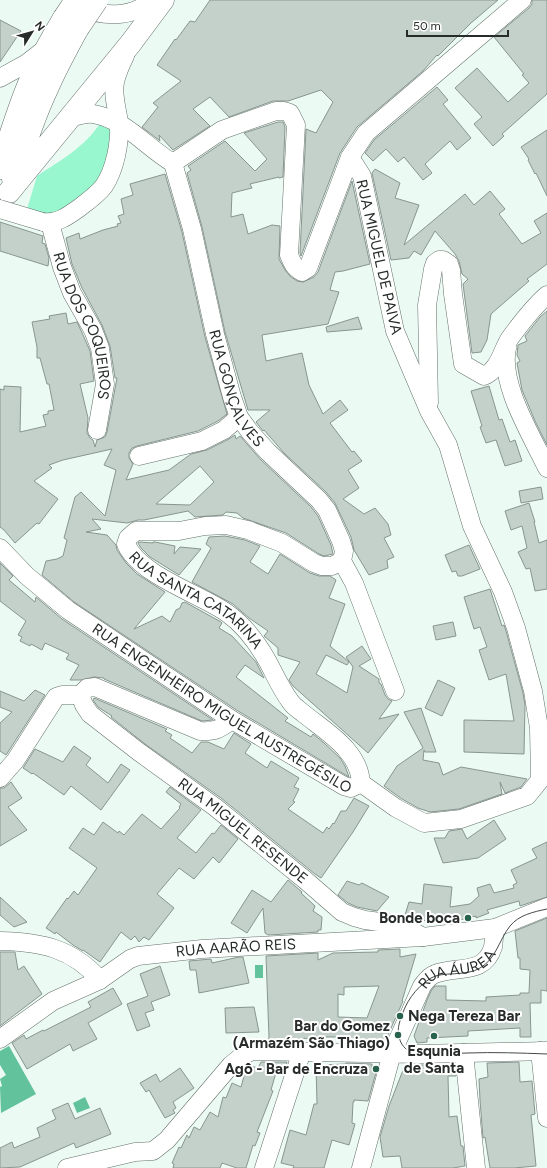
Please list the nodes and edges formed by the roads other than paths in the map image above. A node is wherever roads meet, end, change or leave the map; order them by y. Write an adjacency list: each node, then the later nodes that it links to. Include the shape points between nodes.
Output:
1 (76, 0): 6 (main road, bridge)
2 (97, 0): 6 (main road, bridge)
3 (152, 0): 6 (street, via 134,11 118,15 102,14 83,8)
4 (163, 0): 7 (main road)
5 (522, 0): 12 (street, via 366,133)
6 (69, 15): 8 (main road); 15 (main road, via 59,62 34,120)
7 (131, 42): 10 (main road); 11 (street, via 115,82 114,94)
8 (47, 47): 9 (street, via 27,63); 14 (main road, via 30,81)
9 (0, 78)
10 (71, 117): 11 (street, via 92,114); 15 (main road)
11 (119, 123): 13 (street); 16 (street, via 118,150 104,186 81,206 59,220)
12 (350, 157): 13 (street, RUA MIGUEL DE PAIVA, via 308,268 302,272 292,263 289,255 296,125 290,113 276,111 222,130); 19 (street, RUA MIGUEL DE PAIVA, via 362,176 395,331)
13 (173, 164): 20 (street, RUA GONÇALVES, via 192,229 215,334)
14 (0, 168)
15 (5, 200): 16 (street, bridge)
16 (46, 222): 21 (street, RUA DOS COQUEIROS, via 72,293 100,348 105,384)
17 (546, 297): 18 (street, RUA MIGUEL DE PAIVA)
18 (509, 340): 19 (street, RUA MIGUEL DE PAIVA, via 495,367 487,375 484,376 464,364 451,270 443,260 435,263 427,305); 23 (street, via 505,355 512,395)
19 (429, 411): 30 (street, RUA ENGENHEIRO MIGUEL AUSTREGÉSILO, via 448,445 472,526 503,592 516,628 540,728 540,780 527,796 460,819 424,823 396,808)
20 (239, 417): 22 (street, via 224,430 202,440); 25 (street, RUA GONÇALVES, via 268,452 319,500 341,541 344,551)
21 (97, 430)
22 (139, 456)
23 (547, 468)
24 (0, 548): 28 (street, RUA ENGENHEIRO MIGUEL AUSTREGÉSILO, via 27,576 68,610)
25 (342, 561): 26 (street, RUA GONÇALVES, via 354,583); 30 (street, RUA SANTA CATARINA, via 332,566 322,566 282,543 226,525 179,531 136,531 128,538 126,544 136,559 161,577 227,614 241,626 258,646 290,702 346,748 360,772)
26 (395, 691)
27 (80, 695): 28 (street, via 87,688 95,687 200,731 212,732); 29 (street, via 56,697 15,761); 33 (street, RUA MIGUEL RESENDE, via 90,714 215,807 342,912 365,920 402,925)
28 (232, 720): 30 (street, RUA ENGENHEIRO MIGUEL AUSTREGÉSILO, via 344,786 351,788)
29 (0, 778)
30 (361, 783)
31 (547, 907): 32 (street, RUA AARÃO REIS)
32 (495, 928): 33 (street, RUA AARÃO REIS); 39 (street, RUA ÁUREA, via 492,947 486,959 480,964 435,974 422,986)
33 (423, 937): 35 (street, RUA AARÃO REIS, via 202,949 138,956)
34 (0, 941): 35 (street, via 52,947 70,955 90,969)
35 (100, 980): 36 (street, RUA AARÃO REIS, via 53,1001)
36 (0, 1039)
37 (302, 1051): 39 (street); 42 (street, via 252,1051 242,1056 231,1065 168,1140 153,1151 135,1152); 43 (street)
38 (543, 1051): 40 (street); 41 (street)
39 (392, 1053): 40 (street); 44 (street, RUA ÁUREA)
40 (464, 1053): 45 (street)
41 (547, 1118)
42 (67, 1168)
43 (264, 1168)
44 (361, 1168)
45 (476, 1168)

